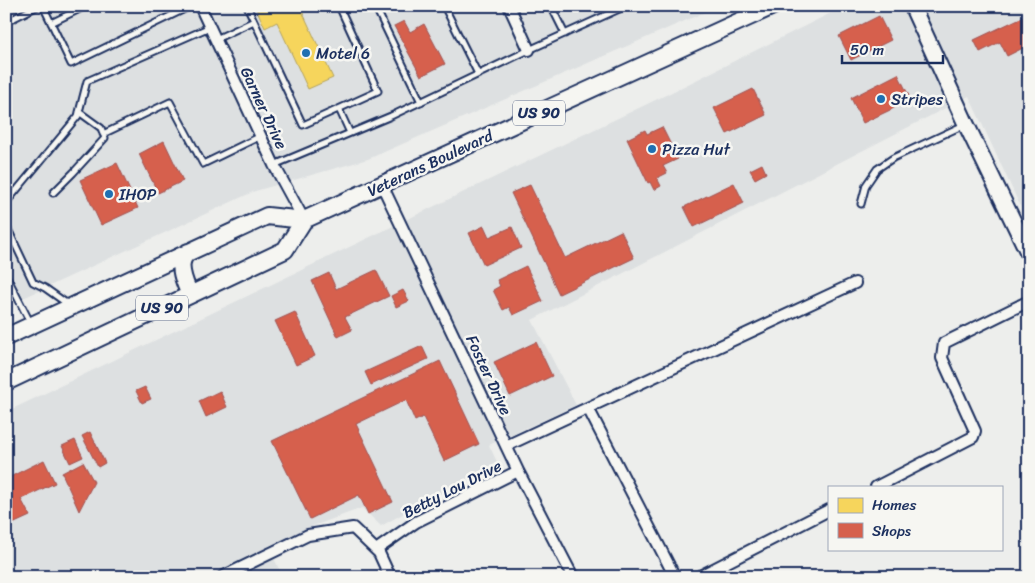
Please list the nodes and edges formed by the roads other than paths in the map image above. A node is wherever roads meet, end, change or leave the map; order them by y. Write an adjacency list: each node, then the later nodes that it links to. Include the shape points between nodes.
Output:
1 (38, 6): 15 (lane)
2 (43, 6): 16 (lane)
3 (86, 6): 16 (lane)
4 (191, 6): 16 (lane, via 71,64)
5 (200, 6): 18 (street, Garner Drive)
6 (247, 6): 17 (lane)
7 (339, 6): 24 (lane, via 378,91)
8 (375, 6): 23 (lane)
9 (444, 6): 22 (lane)
10 (509, 6): 21 (street)
11 (552, 6): 19 (lane)
12 (626, 6): 19 (lane)
13 (773, 6): 31 (main road, Veterans Boulevard / US 90)
14 (912, 6): 26 (street)
15 (6, 22)
16 (51, 22)
17 (254, 22): 20 (lane); 24 (lane, via 303,125)
18 (210, 27): 20 (street, Garner Drive); 25 (lane, via 87,81)
19 (565, 34): 21 (lane)
20 (216, 39): 29 (street, Garner Drive)
21 (529, 50): 22 (lane)
22 (478, 74): 23 (lane)
23 (421, 102): 27 (lane)
24 (339, 109): 27 (lane)
25 (79, 112): 28 (lane, via 102,128); 33 (lane)
26 (966, 124): 34 (lane, via 877,169 866,185); 38 (street)
27 (350, 133): 30 (lane)
28 (103, 134): 29 (lane, via 170,102 203,164); 32 (lane, via 105,138)
29 (261, 136): 30 (street, Garner Drive)
30 (274, 165): 35 (street, Garner Drive)
31 (382, 185): 35 (main road, Veterans Boulevard / US 90); 48 (street, Foster Drive)
32 (53, 193)
33 (6, 202)
34 (861, 204)
35 (304, 220): 37 (main road, US 90, via 267,216); 41 (main road, US 90, via 285,250)
36 (6, 225): 43 (lane, via 33,282)
37 (188, 252): 41 (main road, via 182,268); 43 (main road, US 90)
38 (1029, 254)
39 (6, 275): 44 (lane)
40 (855, 283): 47 (street)
41 (190, 295): 46 (main road, US 90)
42 (1029, 301): 50 (street, via 944,343 942,358 975,430 973,438)
43 (71, 307): 44 (main road, US 90)
44 (32, 325): 45 (main road, US 90)
45 (6, 337)
46 (6, 382)
47 (588, 408): 48 (street); 56 (street)
48 (506, 446): 49 (street, Foster Drive)
49 (518, 471): 52 (street, Betty Lou Drive, via 416,522); 55 (street, Foster Drive)
50 (878, 486)
51 (828, 511): 57 (street)
52 (376, 550): 53 (street, via 353,528 308,535); 54 (street)
53 (222, 577)
54 (390, 577)
55 (573, 577)
56 (675, 577)
57 (698, 577)

